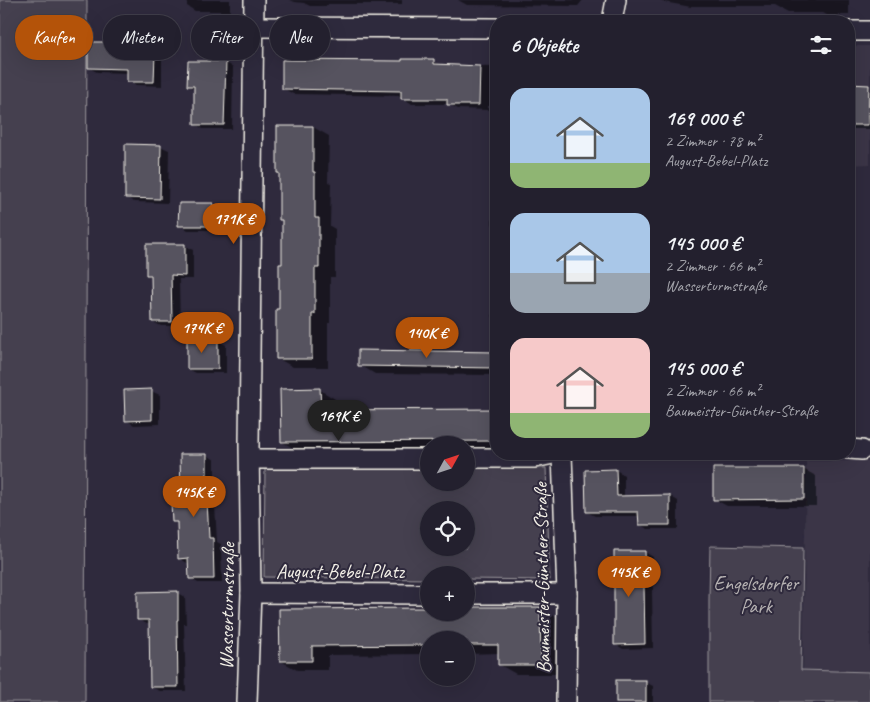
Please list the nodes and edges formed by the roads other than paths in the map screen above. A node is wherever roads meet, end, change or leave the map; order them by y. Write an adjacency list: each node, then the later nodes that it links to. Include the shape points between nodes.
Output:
1 (254, 0): 3 (street, Wasserturmstraße)
2 (616, 0): 4 (street)
3 (253, 15)
4 (613, 15)
5 (260, 27): 6 (street)
6 (490, 28)
7 (855, 30): 8 (street)
8 (870, 30)
9 (253, 60): 12 (street, Wasserturmstraße)
10 (475, 458): 11 (street)
11 (490, 458)
12 (250, 459): 13 (street); 15 (street, Wasserturmstraße)
13 (420, 459)
14 (562, 460): 18 (street, Baumeister-Günther-Straße)
15 (251, 593): 16 (street, August-Bebel-Platz); 19 (street, Wasserturmstraße)
16 (420, 594)
17 (475, 594): 18 (street)
18 (567, 594): 20 (street, Baumeister-Günther-Straße)
19 (247, 702)
20 (566, 702)

